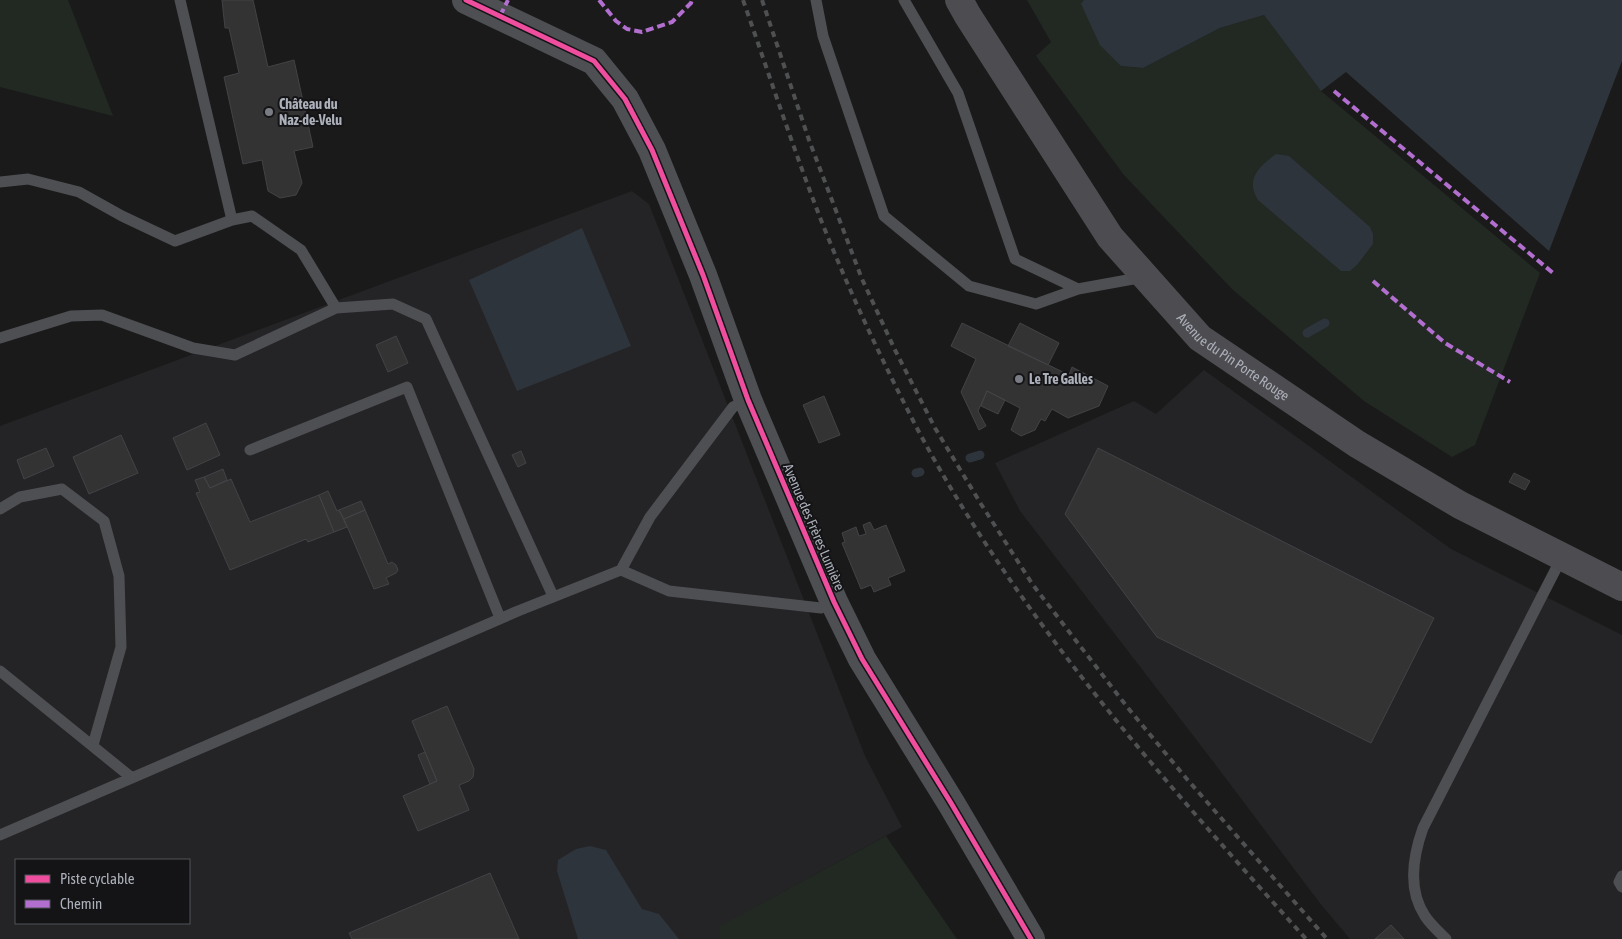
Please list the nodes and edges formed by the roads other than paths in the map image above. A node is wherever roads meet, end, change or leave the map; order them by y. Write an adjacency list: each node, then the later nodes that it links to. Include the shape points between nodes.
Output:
1 (180, 0): 7 (lane)
2 (466, 0): 12 (street, Avenue des Frères Lumière, via 594,61 625,98 656,159)
3 (816, 0): 9 (lane, via 823,36 884,216 969,286 1036,304)
4 (904, 0): 9 (lane, via 958,93 1016,259)
5 (960, 0): 8 (main road, Avenue du Pin Porte Rouge, via 1110,236)
6 (0, 182): 7 (lane, via 28,179 79,192 175,241)
7 (232, 220): 10 (lane, via 252,216 300,250)
8 (1146, 277): 9 (lane); 15 (main road, Avenue du Pin Porte Rouge, via 1200,338 1348,438 1460,505)
9 (1078, 288)
10 (336, 308): 11 (lane, via 235,355 193,348 102,316 71,316); 18 (lane, via 393,304 426,319)
11 (0, 338)
12 (748, 400): 16 (lane, via 733,406 650,517); 19 (street, Avenue des Frères Lumière)
13 (250, 450): 20 (lane, via 407,387)
14 (0, 508): 22 (lane, via 20,497 62,489 104,521 120,576 120,648)
15 (1562, 557): 17 (main road, Avenue du Pin Porte Rouge); 28 (lane, via 1423,828 1416,849 1413,875 1416,898 1425,916)
16 (620, 570): 18 (lane); 19 (lane, via 669,591 821,608)
17 (1622, 587)
18 (553, 596): 20 (lane)
19 (834, 602): 27 (street, Avenue des Frères Lumière, via 862,659)
20 (500, 618): 23 (lane)
21 (0, 672): 22 (lane)
22 (93, 746): 23 (lane)
23 (132, 778): 24 (lane)
24 (0, 836)
25 (1622, 876): 26 (lane, via 1619,882)
26 (1622, 887)
27 (1031, 939)
28 (1446, 939)

